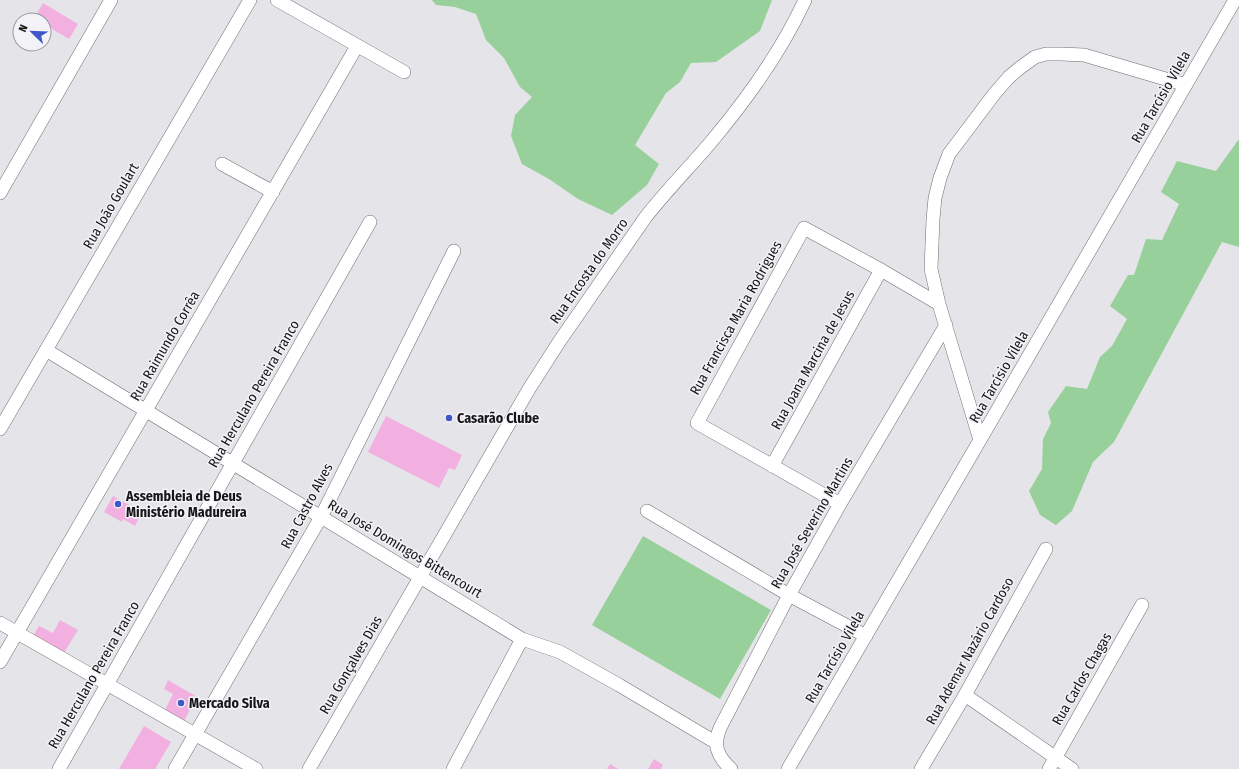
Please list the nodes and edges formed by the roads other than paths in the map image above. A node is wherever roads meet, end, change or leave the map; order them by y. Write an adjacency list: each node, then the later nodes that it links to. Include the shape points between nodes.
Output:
1 (111, 0): 11 (street)
2 (250, 0): 17 (street, Rua João Goulart)
3 (277, 0): 6 (street)
4 (805, 0): 27 (street, Rua Encosta do Morro, via 758,83 710,143 659,200 559,342 508,424)
5 (1235, 0): 8 (street, Rua Tarcísio Vilela)
6 (357, 46): 7 (street); 10 (street, Rua Raimundo Corrêa)
7 (404, 72)
8 (1186, 85): 15 (street, via 1084,55 1046,54 1035,57 1009,77 949,154 940,178 934,205 930,256); 20 (street, Rua Tarcísio Vilela)
9 (222, 164): 10 (street)
10 (273, 192): 18 (street, Rua Raimundo Corrêa)
11 (0, 193)
12 (370, 222): 21 (street, Rua Herculano Pereira Franco)
13 (454, 251): 25 (street, Rua Castro Alves)
14 (881, 270): 15 (street); 22 (street, Rua Joana Marcina de Jesus); 22 (street, Rua Francisca Maria Rodrigues, via 804,228 697,423)
15 (939, 304): 16 (street)
16 (946, 325): 20 (street); 23 (street, Rua José Severino Martins)
17 (46, 350): 18 (street, Rua José Domingos Bittencourt); 19 (street, Rua João Goulart)
18 (146, 410): 21 (street, Rua José Domingos Bittencourt); 31 (street, Rua Raimundo Corrêa)
19 (0, 429)
20 (980, 440): 32 (street, Rua Tarcísio Vilela)
21 (233, 463): 25 (street, Rua José Domingos Bittencourt); 35 (street, Rua Herculano Pereira Franco)
22 (772, 466): 23 (street)
23 (840, 504): 28 (street, Rua José Severino Martins)
24 (647, 511): 28 (street)
25 (321, 517): 27 (street, Rua José Domingos Bittencourt); 37 (street, Rua Castro Alves)
26 (1046, 549): 36 (street, Rua Ademar Nazário Cardoso)
27 (420, 577): 33 (street, Rua José Domingos Bittencourt); 43 (street, Rua Gonçalves Dias)
28 (789, 595): 32 (street); 38 (street, Rua José Severino Martins)
29 (1142, 605): 39 (street, Rua Carlos Chagas)
30 (0, 623): 31 (street)
31 (17, 632): 34 (street, Rua Raimundo Corrêa); 35 (street)
32 (866, 636): 46 (street, Rua Tarcísio Vilela)
33 (522, 638): 38 (street, Rua José Domingos Bittencourt, via 560,652); 44 (street)
34 (0, 662)
35 (107, 684): 37 (street); 40 (street, Rua Herculano Pereira Franco)
36 (965, 695): 39 (street); 47 (street, Rua Ademar Nazário Cardoso)
37 (195, 734): 41 (street, Rua Castro Alves); 42 (street)
38 (715, 742): 45 (street, via 722,759)
39 (1052, 763): 48 (street)
40 (59, 769)
41 (175, 769)
42 (256, 769)
43 (309, 769)
44 (452, 769)
45 (731, 769)
46 (788, 769)
47 (921, 769)
48 (1072, 769)

